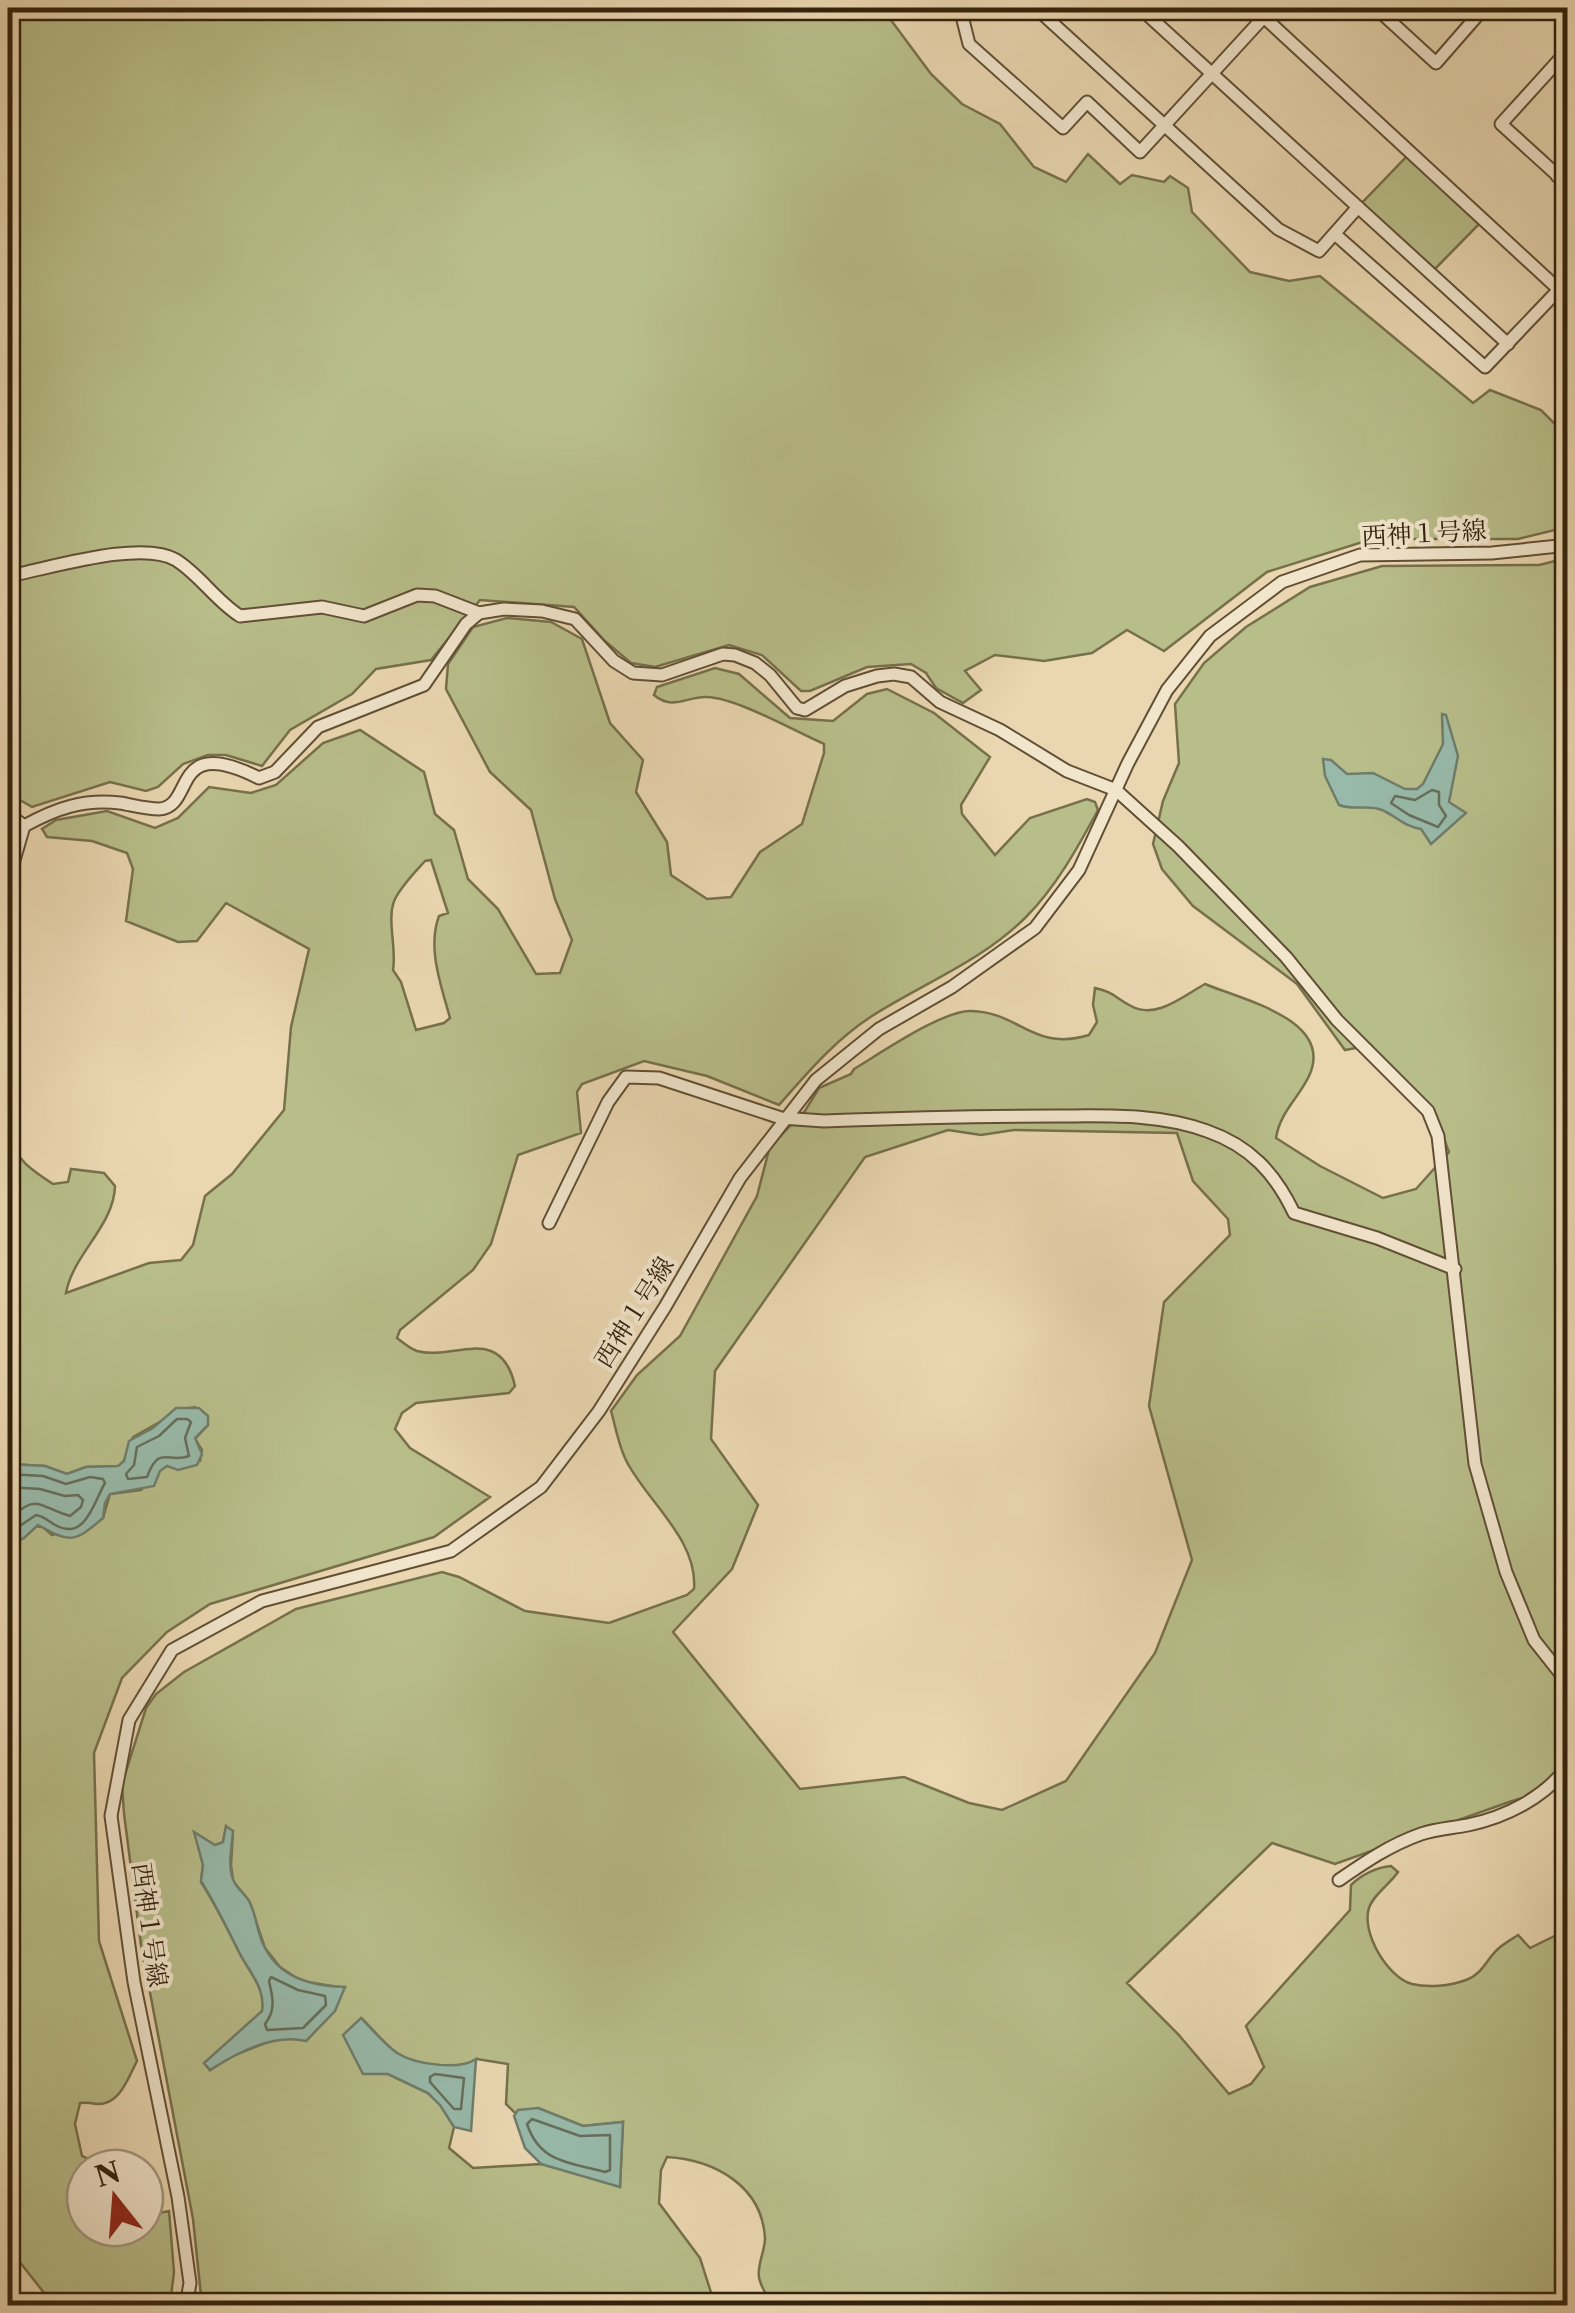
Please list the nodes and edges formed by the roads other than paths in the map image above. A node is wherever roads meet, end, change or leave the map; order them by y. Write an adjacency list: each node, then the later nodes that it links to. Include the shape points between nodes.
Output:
1 (960, 8): 9 (street, via 968,44 1062,128 1086,102 1140,152)
2 (1036, 8): 9 (street)
3 (1140, 8): 8 (street)
4 (1378, 8): 5 (street, via 1436,63)
5 (1484, 8)
6 (1263, 11): 8 (street); 16 (street)
7 (1568, 50): 11 (street, via 1500,124)
8 (1210, 72): 9 (street); 13 (street)
9 (1164, 124): 14 (street, via 1278,229 1319,251)
10 (1568, 164): 11 (street)
11 (1557, 176): 12 (street)
12 (1568, 185)
13 (1358, 207): 14 (street); 17 (street)
14 (1336, 235): 17 (street, via 1485,367)
15 (1568, 280): 16 (street)
16 (1563, 294): 17 (street)
17 (1508, 344)
18 (1568, 545): 21 (street, 西神１号線, via 1360,555 1282,582 1210,636 1167,690)
19 (8, 576): 20 (street, via 92,558 164,554 240,616 322,607 364,616 417,595)
20 (479, 612): 21 (street, via 569,616 633,673 652,676 736,655 756,663 805,710 877,676 911,677 940,702); 23 (street, via 424,686 318,728 275,772 259,778 215,762 198,767 172,804 160,809 97,800 70,804)
21 (1116, 790): 25 (street, 西神１号線, via 1079,870 1035,928 879,1029 816,1080); 27 (street, via 1254,923 1336,1020 1428,1111 1438,1136)
22 (8, 814): 23 (street)
23 (24, 826): 24 (street)
24 (8, 881)
25 (786, 1118): 26 (street, via 659,1078 626,1077); 27 (street, via 1106,1115 1179,1122 1263,1163 1294,1213); 31 (street, 西神１号線, via 740,1178 599,1411 541,1487 450,1551 262,1601 172,1650 129,1720 112,1816 134,1982 178,2197 190,2283)
26 (549, 1223)
27 (1454, 1269): 28 (street, via 1480,1485 1534,1640)
28 (1568, 1683)
29 (1568, 1766): 30 (street, via 1544,1792 1514,1809 1425,1832)
30 (1339, 1880)
31 (186, 2306)

